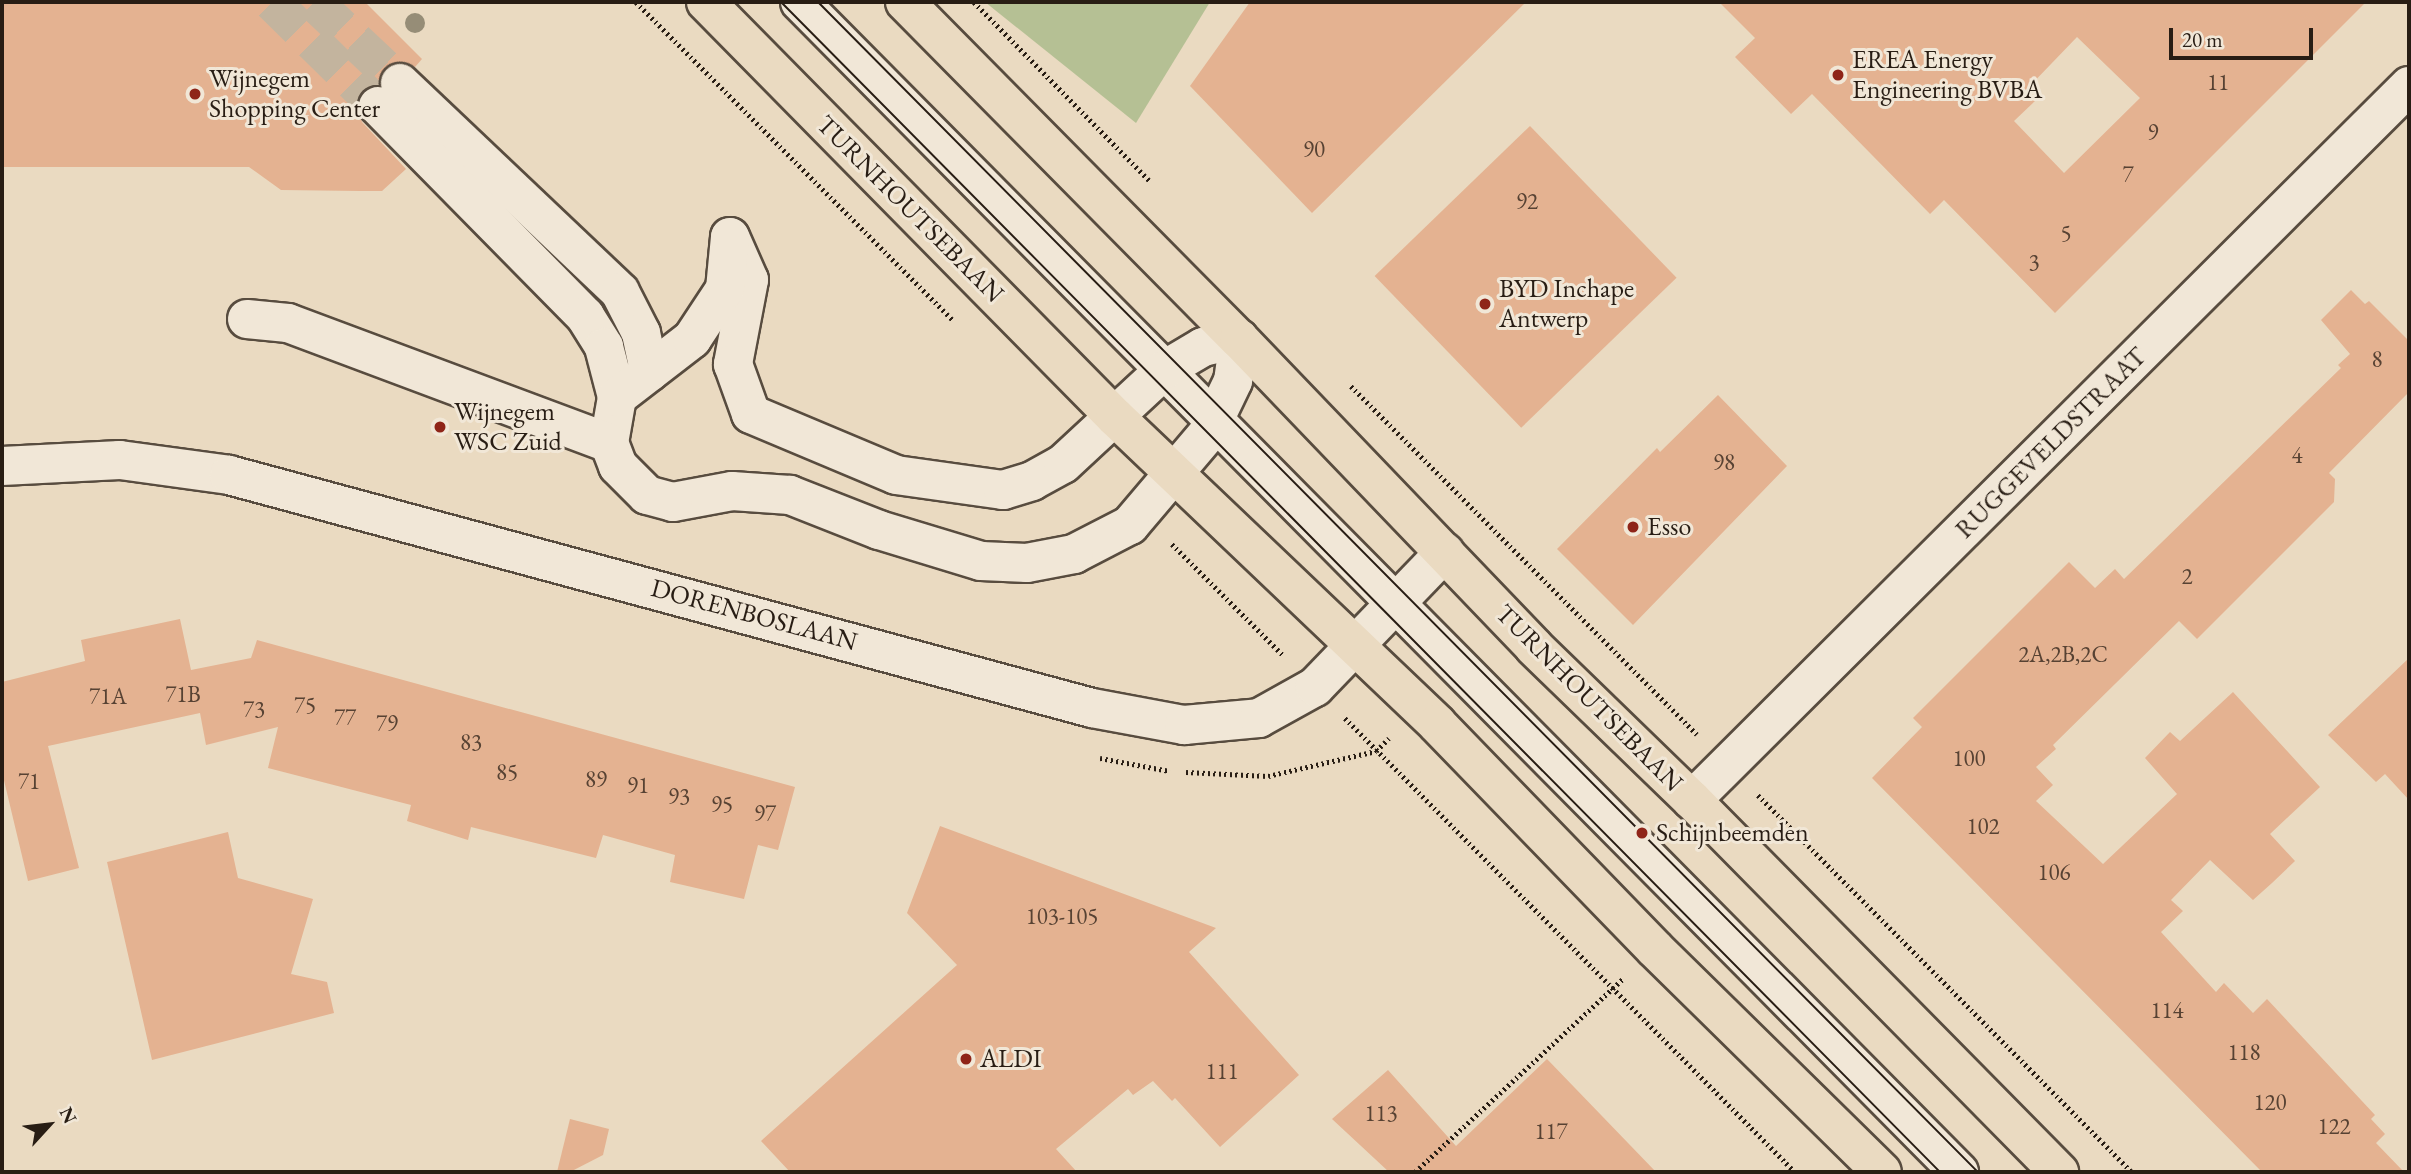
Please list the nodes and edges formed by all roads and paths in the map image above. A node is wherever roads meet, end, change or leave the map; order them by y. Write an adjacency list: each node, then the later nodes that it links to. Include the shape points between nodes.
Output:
1 (636, 2): 9 (path)
2 (706, 2): 15 (main road, TURNHOUTSEBAAN)
3 (800, 2): 11 (street)
4 (905, 2): 10 (main road, TURNHOUTSEBAAN)
5 (974, 2): 7 (path)
6 (2409, 86): 25 (street, RUGGEVELDSTRAAT)
7 (1151, 182)
8 (247, 319): 17 (street, via 288,323)
9 (960, 328)
10 (1239, 339): 11 (street, via 1203,347); 16 (street, via 1233,381); 21 (main road, TURNHOUTSEBAAN)
11 (1164, 370): 15 (street); 16 (street)
12 (649, 372): 14 (street); 14 (street, via 640,333 620,292 389,94 585,316 604,347); 15 (street, via 692,339 725,289 730,237 748,279 733,364 751,414 896,475 1003,490 1063,464)
13 (1344, 380): 25 (path)
14 (617, 397): 17 (street)
15 (1115, 417): 19 (main road, TURNHOUTSEBAAN)
16 (1216, 421): 19 (street); 22 (street)
17 (609, 443): 20 (street, via 618,466 647,495 673,502 732,491 790,495 981,561 1027,563 1074,554 1130,525)
18 (2, 466): 24 (street, DORENBOSLAAN, via 120,460 229,475 1146,721 1184,725 1259,718)
19 (1175, 476): 20 (street); 23 (main road, TURNHOUTSEBAAN)
20 (1141, 513): 24 (path)
21 (1445, 552): 22 (street, DORENBOSLAAN); 26 (main road, TURNHOUTSEBAAN, via 1534,647)
22 (1396, 603): 23 (street, DORENBOSLAAN); 32 (street)
23 (1354, 648): 24 (street, DORENBOSLAAN); 27 (main road, TURNHOUTSEBAAN, via 1437,724)
24 (1315, 687): 28 (path)
25 (1727, 765): 26 (street, RUGGEVELDSTRAAT); 34 (path)
26 (1692, 800): 33 (main road, TURNHOUTSEBAAN)
27 (1655, 949): 28 (path); 31 (main road, TURNHOUTSEBAAN)
28 (1610, 991): 29 (path); 30 (path)
29 (1415, 1172)
30 (1795, 1172)
31 (1882, 1172)
32 (1959, 1172)
33 (2059, 1172)
34 (2132, 1172)

